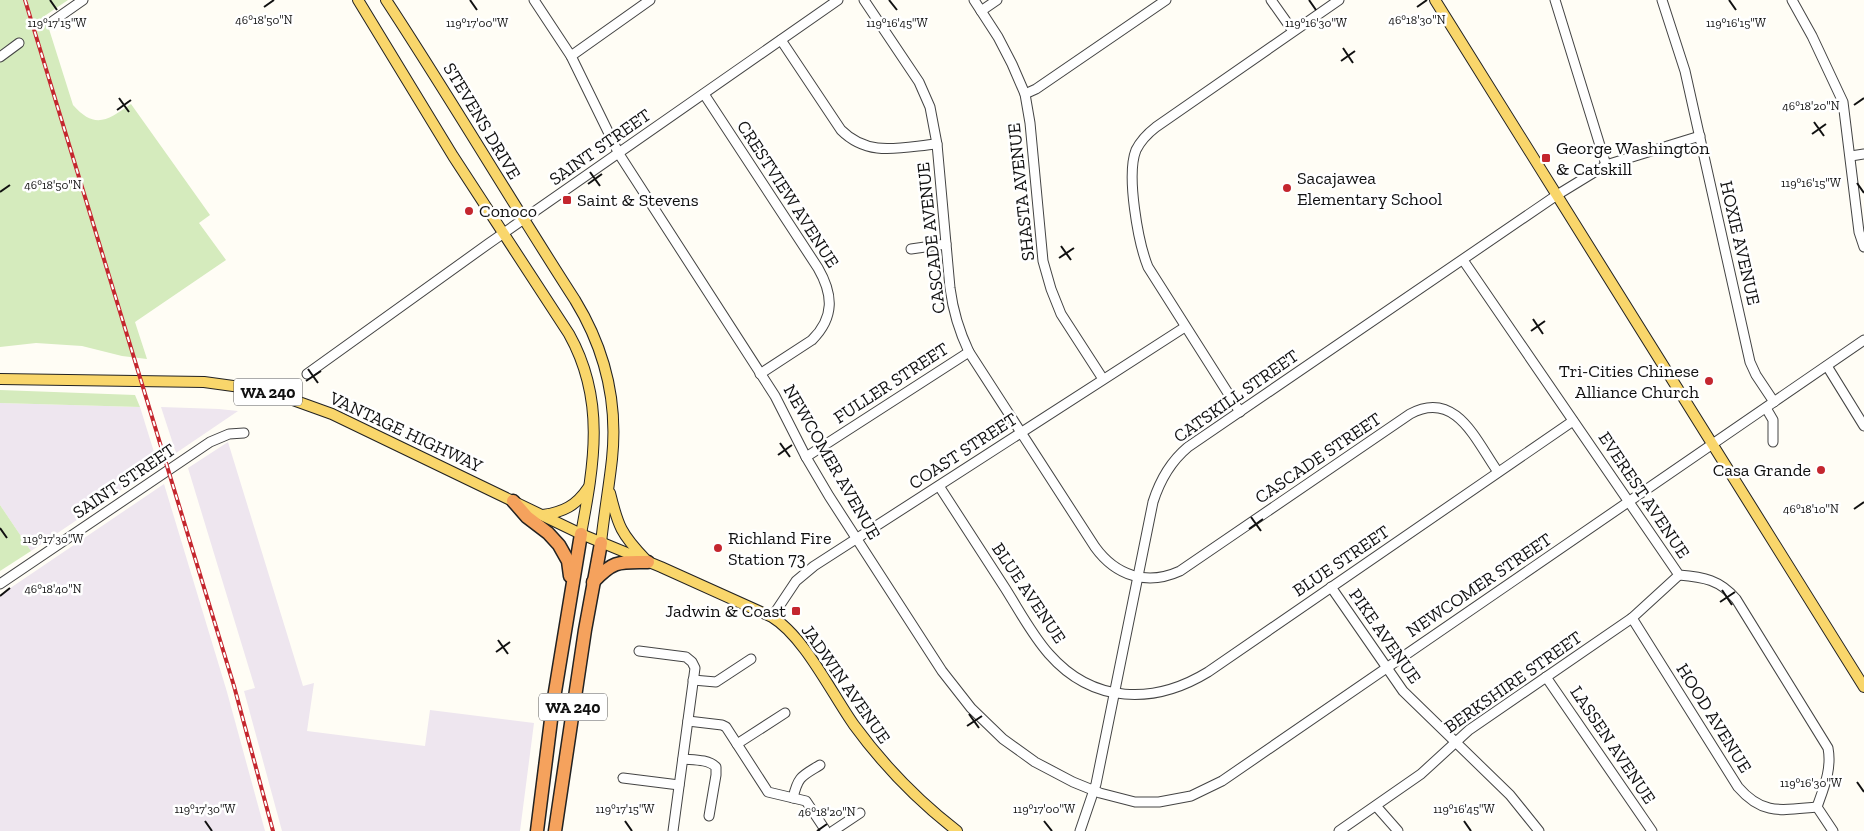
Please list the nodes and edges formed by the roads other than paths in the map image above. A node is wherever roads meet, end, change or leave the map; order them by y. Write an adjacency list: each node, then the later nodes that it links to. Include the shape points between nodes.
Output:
1 (83, 0): 18 (street)
2 (358, 0): 35 (main road)
3 (386, 0): 34 (main road, STEVENS DRIVE)
4 (534, 0): 22 (street, NEWCOMER AVENUE)
5 (650, 0): 22 (street)
6 (838, 0): 20 (street, SAINT STREET)
7 (864, 0): 27 (street, CASCADE AVENUE, via 919,82 930,107)
8 (974, 0): 17 (street, SHASTA AVENUE)
9 (997, 0): 17 (street)
10 (1166, 0): 25 (street)
11 (1271, 0): 19 (street)
12 (1339, 0): 19 (street)
13 (1435, 0): 33 (main road)
14 (1555, 0): 31 (street)
15 (1662, 0): 26 (street, HOXIE AVENUE, via 1685,71)
16 (1792, 0): 30 (street, via 1841,95)
17 (981, 11): 25 (street, SHASTA AVENUE, via 1009,57)
18 (53, 20)
19 (1293, 31): 40 (street, via 1146,134 1136,151 1132,171 1139,240 1148,267)
20 (781, 40): 24 (street, SAINT STREET); 27 (street, via 840,130 850,139 886,149)
21 (19, 43): 23 (street)
22 (571, 56): 28 (street, NEWCOMER AVENUE)
23 (0, 57)
24 (704, 94): 28 (street, SAINT STREET); 45 (street, CRESTVIEW AVENUE, via 818,268 829,291 828,312 819,333)
25 (1025, 94): 47 (street, SHASTA AVENUE, via 1043,261 1061,314)
26 (1700, 136): 31 (street, CATSKILL STREET); 48 (street, HOXIE AVENUE, via 1750,362)
27 (937, 144): 36 (street, CASCADE AVENUE)
28 (619, 154): 34 (street, SAINT STREET); 45 (street, NEWCOMER AVENUE)
29 (1864, 154): 30 (street)
30 (1851, 156): 37 (street, via 1859,232)
31 (1610, 164): 32 (street); 33 (street, CATSKILL STREET)
32 (1616, 174)
33 (1557, 196): 39 (street, CATSKILL STREET); 56 (main road)
34 (524, 220): 35 (street, SAINT STREET); 61 (main road, STEVENS DRIVE, via 586,318 603,359 611,391 614,424)
35 (504, 234): 44 (street, SAINT STREET); 60 (main road, via 569,334 584,365 594,427)
36 (946, 244): 38 (street); 42 (street, CASCADE AVENUE, via 953,311)
37 (1864, 247)
38 (911, 248)
39 (1463, 260): 50 (street, CATSKILL STREET); 51 (street, EVEREST AVENUE)
40 (1185, 326): 47 (street, COAST STREET); 50 (street)
41 (1864, 340): 43 (street, NEWCOMER STREET)
42 (969, 352): 53 (street, CASCADE AVENUE); 57 (street, FULLER STREET)
43 (1827, 366): 48 (street, NEWCOMER STREET); 52 (street)
44 (307, 374)
45 (760, 374): 57 (street, NEWCOMER AVENUE, via 780,404)
46 (0, 379): 62 (main road, VANTAGE HIGHWAY / WA 240, via 204,382 256,389 332,414)
47 (1103, 379): 53 (street, COAST STREET)
48 (1774, 402): 49 (street, NEWCOMER STREET)
49 (1766, 408): 55 (street, via 1773,420); 56 (street, NEWCOMER STREET)
50 (1240, 412): 70 (street, CATSKILL STREET, via 1181,453 1165,472 1153,502)
51 (1573, 421): 58 (street, BLUE STREET); 63 (street, EVEREST AVENUE)
52 (1864, 426)
53 (1021, 432): 59 (street, COAST STREET); 70 (street, CASCADE AVENUE, via 1102,556 1121,571)
54 (244, 433): 72 (street, SAINT STREET, via 229,434 210,442)
55 (1773, 442)
56 (1713, 444): 63 (street, NEWCOMER STREET); 82 (main road)
57 (806, 457): 66 (street, NEWCOMER AVENUE)
58 (1498, 472): 70 (street, CASCADE STREET, via 1461,418 1436,407 1418,410 1180,571 1167,577); 73 (street, BLUE STREET)
59 (939, 486): 66 (street, COAST STREET); 83 (street, BLUE AVENUE, via 1050,655 1077,678)
60 (588, 487): 64 (main road, via 569,508); 65 (main road)
61 (608, 487): 67 (main road, STEVENS DRIVE); 68 (main road, via 620,527)
62 (513, 501): 64 (main road, VANTAGE HIGHWAY / WA 240); 74 (highway, WA 240, via 559,545 568,561)
63 (1629, 502): 69 (street, EVEREST AVENUE); 79 (street, NEWCOMER STREET)
64 (543, 515): 65 (main road, VANTAGE HIGHWAY / WA 240)
65 (581, 534): 67 (main road, JADWIN AVENUE / WA 240); 74 (highway)
66 (856, 539): 75 (street, COAST STREET, via 796,581); 92 (street, NEWCOMER AVENUE, via 942,671 970,708 1003,739 1035,762)
67 (601, 543): 68 (main road, JADWIN AVENUE); 71 (highway, WA 240)
68 (648, 562): 71 (highway, via 614,564); 75 (main road, JADWIN AVENUE)
69 (1679, 575): 76 (street, BERKSHIRE STREET); 95 (street, EVEREST AVENUE, via 1719,583 1736,599 1828,748 1830,765)
70 (1138, 576): 83 (street, CATSKILL STREET)
71 (593, 582): 99 (highway, WA 240)
72 (0, 584)
73 (1331, 587): 79 (street, PIKE AVENUE); 83 (street, BLUE STREET, via 1187,684 1135,695)
74 (572, 590): 98 (highway, WA 240)
75 (772, 617): 103 (main road, JADWIN AVENUE, via 801,645 885,765)
76 (1632, 618): 80 (street, BERKSHIRE STREET); 95 (street, HOOD AVENUE, via 1746,797 1777,811)
77 (640, 651): 81 (street, via 688,658 695,668)
78 (751, 660): 81 (street, via 716,682)
79 (1386, 668): 86 (street, PIKE AVENUE, via 1403,691); 92 (street, NEWCOMER STREET, via 1202,792 1173,801 1135,802)
80 (1546, 677): 86 (street, BERKSHIRE STREET); 108 (street, LASSEN AVENUE)
81 (694, 680): 85 (street)
82 (1864, 687)
83 (1114, 692): 92 (street, CATSKILL STREET)
84 (786, 713): 87 (street)
85 (688, 721): 87 (street, via 724,726); 88 (street)
86 (1454, 742): 94 (street, BERKSHIRE STREET, via 1421,774); 107 (street, PIKE AVENUE, via 1510,795)
87 (738, 744): 93 (street, via 768,792)
88 (683, 758): 91 (street); 97 (street, via 704,761 716,767)
89 (820, 765): 93 (street, via 798,780)
90 (622, 778): 91 (street)
91 (679, 785): 100 (street)
92 (1094, 791): 104 (street, CATSKILL STREET)
93 (794, 798): 101 (street, via 807,803)
94 (1376, 806): 105 (street, BERKSHIRE STREET); 106 (street)
95 (1817, 807): 109 (street)
96 (860, 813): 102 (street)
97 (709, 816)
98 (537, 831)
99 (555, 831)
100 (673, 831)
101 (826, 831)
102 (833, 831)
103 (957, 831)
104 (1080, 831)
105 (1339, 831)
106 (1398, 831)
107 (1539, 831)
108 (1652, 831)
109 (1833, 831)

